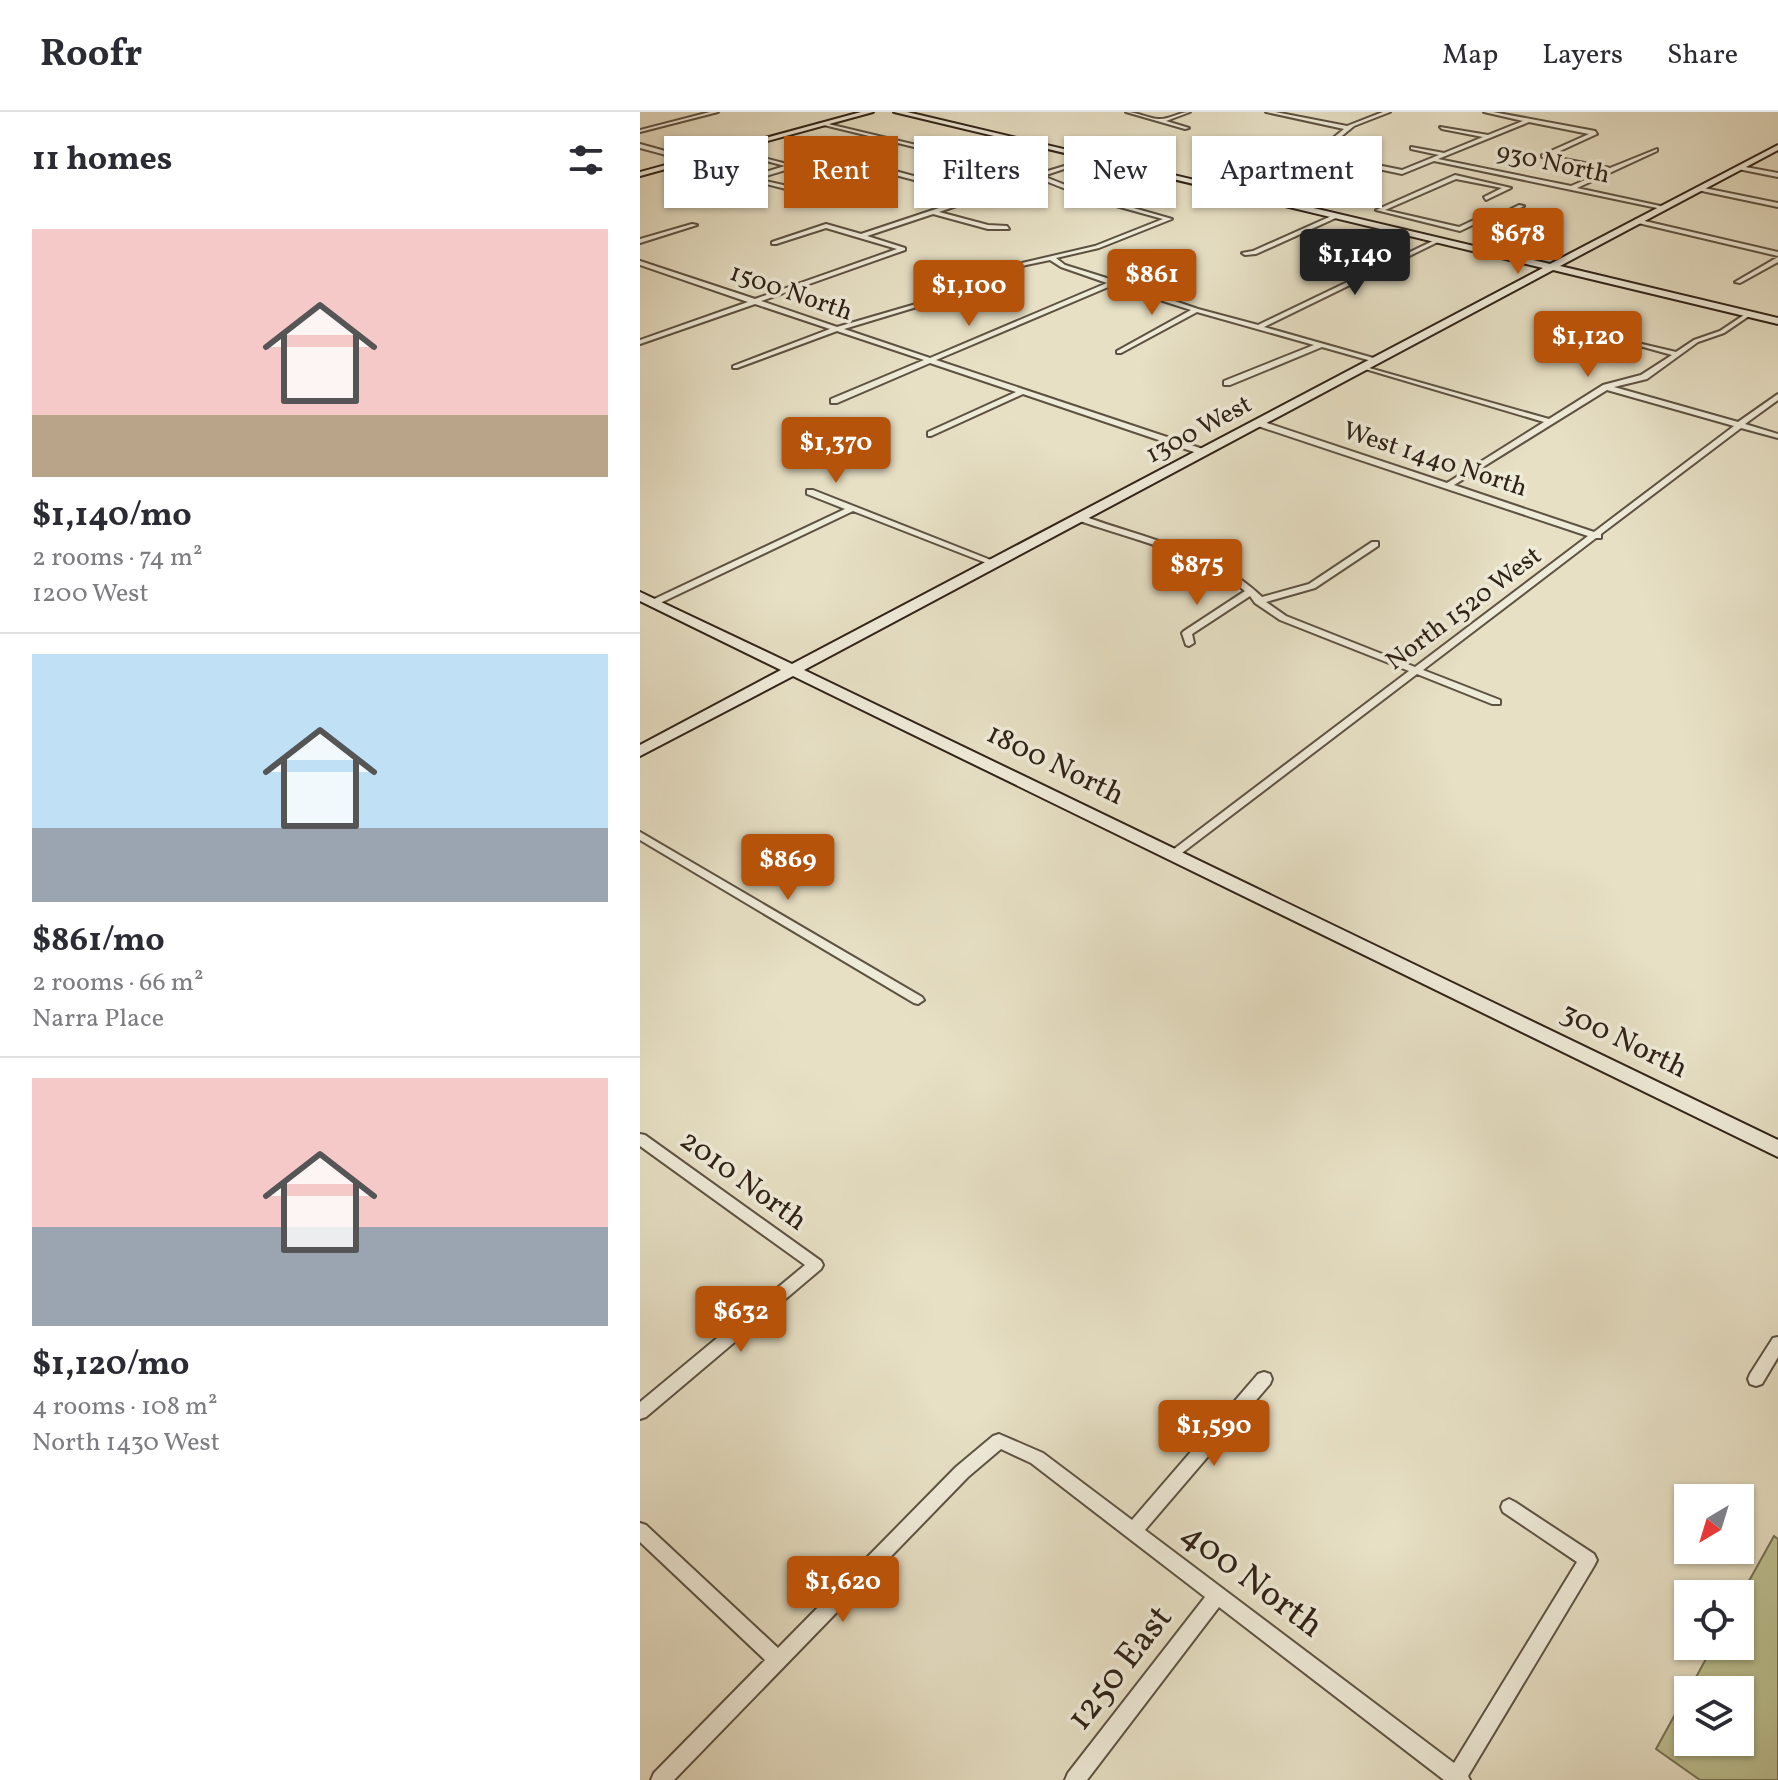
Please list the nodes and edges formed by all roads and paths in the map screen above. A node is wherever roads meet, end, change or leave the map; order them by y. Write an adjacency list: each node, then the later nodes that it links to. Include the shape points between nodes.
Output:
1 (716, 112): 15 (street)
2 (869, 112): 11 (street)
3 (898, 112): 24 (street)
4 (1128, 112): 10 (street)
5 (1188, 112): 10 (street)
6 (1268, 112): 13 (street)
7 (1388, 112): 13 (street)
8 (1486, 112): 9 (street)
9 (1529, 120): 17 (street); 31 (street, via 1596,133 1544,156)
10 (1160, 122): 12 (street)
11 (826, 124): 18 (street); 20 (street)
12 (1187, 128)
13 (1348, 128): 16 (street)
14 (1442, 128): 17 (street)
15 (640, 131)
16 (1339, 136)
17 (1490, 137): 26 (street)
18 (768, 140)
19 (640, 146): 25 (street)
20 (914, 146)
21 (1778, 147): 29 (street, 1300 West)
22 (1413, 148): 26 (street)
23 (1655, 150): 31 (street)
24 (1064, 151)
25 (664, 152)
26 (1447, 155): 27 (street)
27 (1436, 160): 30 (street, via 1409,171); 35 (street, 930 North)
28 (664, 168): 32 (street)
29 (1740, 168): 33 (street); 40 (street, 1300 West)
30 (1382, 169)
31 (1610, 170): 39 (street)
32 (640, 174)
33 (1778, 175)
34 (914, 178): 37 (street, via 884,170 806,193)
35 (1529, 179): 38 (street); 39 (street, 930 North)
36 (1048, 180): 58 (street, via 1169,219)
37 (768, 183)
38 (1508, 188): 41 (street); 43 (street, via 1455,177 1379,210 1460,229)
39 (1572, 188): 44 (street, 930 North)
40 (1699, 189): 42 (street); 44 (street, 1300 West)
41 (1486, 198)
42 (1778, 205)
43 (1521, 206)
44 (1662, 207): 49 (street, 1300 West)
45 (945, 208): 47 (street)
46 (1302, 208): 48 (street)
47 (933, 212): 51 (street); 52 (street)
48 (1336, 216): 53 (street); 56 (street)
49 (1636, 221): 57 (street); 60 (street, 1300 West)
50 (694, 225): 54 (street)
51 (1007, 228)
52 (862, 236): 55 (street, via 826,226); 63 (street, via 903,249)
53 (1439, 240): 60 (street); 67 (street)
54 (640, 241)
55 (774, 243)
56 (1245, 253)
57 (1778, 256): 62 (street)
58 (1051, 258): 61 (street); 68 (street)
59 (640, 263): 63 (street, 1500 North)
60 (1549, 267): 65 (street); 75 (street, 1300 West)
61 (1117, 281): 64 (street); 74 (street)
62 (1738, 282)
63 (753, 302): 68 (street, 1500 North); 69 (street)
64 (1196, 310): 67 (street); 72 (street)
65 (1749, 314): 66 (street); 73 (street)
66 (1778, 321)
67 (1259, 327): 71 (street)
68 (837, 329): 74 (street, 1500 North); 76 (street)
69 (640, 342)
70 (1631, 342): 73 (street)
71 (1321, 345): 75 (street); 77 (street)
72 (1119, 352)
73 (1677, 354): 78 (street, via 1644,377)
74 (930, 361): 79 (street, 1500 North); 81 (street)
75 (1369, 363): 82 (street); 83 (street, 1300 West)
76 (735, 367)
77 (1227, 383)
78 (1606, 387): 82 (street); 84 (street)
79 (1024, 391): 85 (street); 87 (street, 1500 North)
80 (1778, 396): 84 (street, North 1520 West)
81 (834, 401)
82 (1547, 421): 88 (street)
83 (1258, 423): 87 (street, 1300 West); 88 (street, West 1440 North)
84 (1738, 426): 86 (street); 92 (street, North 1520 West)
85 (931, 434)
86 (1778, 436)
87 (1203, 452): 91 (street, 1300 West)
88 (1449, 485): 92 (street, West 1440 North)
89 (810, 492): 90 (street)
90 (851, 509): 94 (street); 96 (street)
91 (1080, 518): 94 (street, 1300 West); 95 (street, via 1215,568)
92 (1598, 536): 100 (street, North 1520 West)
93 (1375, 544): 97 (street, via 1312,586)
94 (997, 564): 99 (street, 1300 West)
95 (1250, 592): 97 (street); 98 (street, via 1187,633)
96 (646, 599): 99 (street, 1800 North)
97 (1258, 601): 100 (street, via 1283,618)
98 (1189, 643)
99 (795, 670): 102 (street, 1300 West); 104 (street, 1800 North)
100 (1416, 673): 101 (street); 104 (street, North 1520 West)
101 (1496, 702)
102 (640, 751)
103 (640, 835): 106 (street)
104 (1174, 854): 105 (street, 1800 North)
105 (1444, 987): 108 (street, 300 North)
106 (918, 1000)
107 (640, 1139): 112 (street, 2010 North, via 816,1265)
108 (1778, 1149)
109 (1778, 1343): 111 (street)
110 (1264, 1379): 115 (street)
111 (1756, 1379)
112 (640, 1412)
113 (1509, 1507): 118 (street, via 1588,1560)
114 (640, 1531): 117 (street)
115 (1133, 1532): 116 (street, 400 North); 117 (street, 400 North, via 1037,1458 999,1441 962,1472)
116 (1217, 1596): 118 (street, 400 North); 120 (street, 1250 East)
117 (778, 1660): 119 (street)
118 (1458, 1779)
119 (661, 1780)
120 (1075, 1780)

